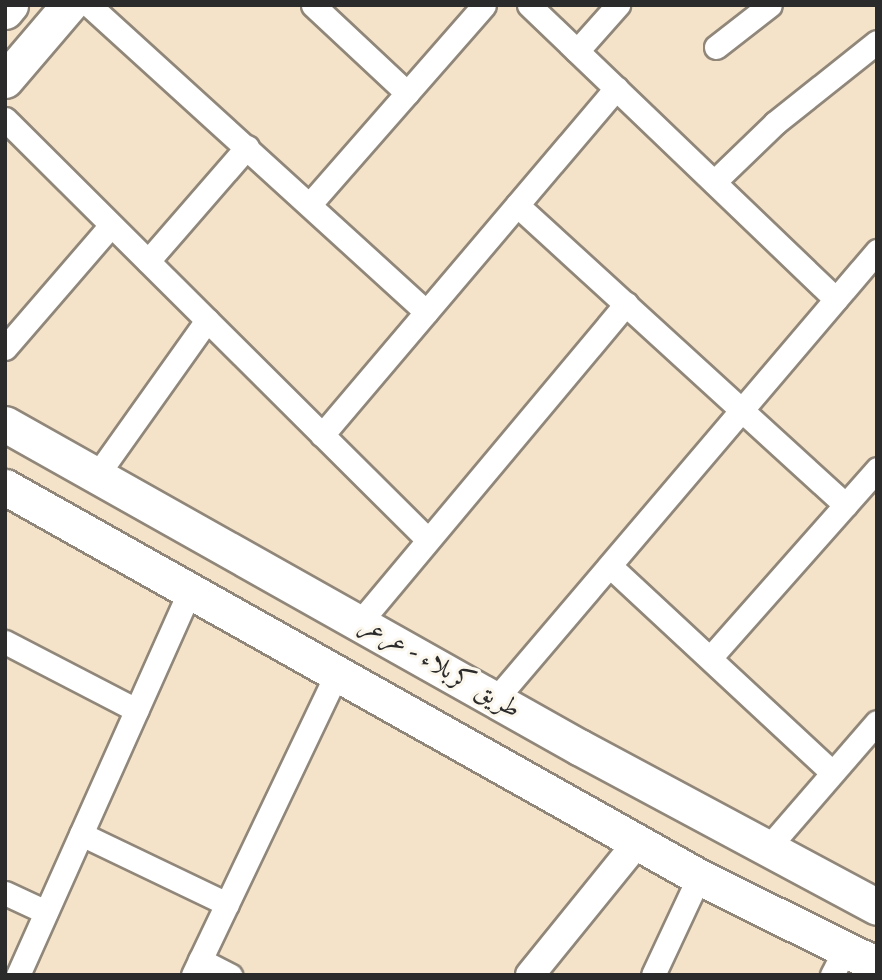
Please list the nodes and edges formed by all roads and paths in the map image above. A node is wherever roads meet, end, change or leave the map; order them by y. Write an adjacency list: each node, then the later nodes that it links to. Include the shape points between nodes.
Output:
1 (10, 5): 9 (main road)
2 (69, 5): 13 (main road)
3 (89, 5): 17 (street)
4 (313, 5): 15 (street)
5 (484, 5): 15 (street)
6 (529, 5): 12 (street)
7 (618, 5): 12 (street)
8 (770, 5): 11 (street)
9 (5, 11)
10 (877, 42): 18 (street, via 792,108)
11 (716, 47)
12 (577, 51): 14 (street)
13 (5, 80)
14 (616, 88): 18 (street); 20 (street)
15 (407, 93): 19 (street)
16 (5, 119): 21 (street)
17 (247, 148): 19 (street); 23 (street)
18 (714, 182): 24 (street)
19 (310, 204): 26 (street)
20 (517, 205): 25 (street); 26 (street)
21 (111, 225): 23 (street); 28 (street)
22 (877, 251): 24 (street)
23 (148, 261): 27 (street)
24 (836, 299): 29 (street)
25 (626, 304): 29 (street); 36 (street)
26 (426, 312): 31 (street)
27 (207, 320): 31 (street); 33 (street)
28 (5, 348)
29 (742, 407): 35 (street); 37 (street)
30 (5, 424): 33 (main road, طريق كربلاء - عرعر)
31 (322, 435): 36 (street)
32 (877, 469): 35 (street)
33 (97, 475): 39 (main road, طريق كربلاء - عرعر)
34 (5, 487): 38 (main road, طريق كربلاء - عرعر)
35 (845, 505): 41 (street)
36 (427, 539): 39 (street)
37 (610, 566): 41 (street); 43 (street)
38 (191, 589): 42 (main road, طريق كربلاء - عرعر); 44 (street)
39 (360, 622): 43 (main road, طريق كربلاء - عرعر)
40 (5, 642): 44 (street)
41 (710, 659): 46 (street)
42 (338, 671): 48 (main road, طريق كربلاء - عرعر); 52 (street)
43 (495, 700): 49 (main road, طريق كربلاء - عرعر)
44 (136, 710): 47 (street)
45 (877, 722): 46 (street)
46 (832, 772): 49 (street)
47 (81, 834): 52 (street); 54 (street)
48 (637, 843): 50 (main road, طريق كربلاء - عرعر); 60 (street)
49 (766, 850): 53 (main road, طريق كربلاء - عرعر)
50 (699, 877): 55 (main road, طريق كربلاء - عرعر); 61 (street)
51 (5, 893): 54 (street)
52 (227, 904): 57 (street)
53 (877, 907)
54 (46, 912): 58 (street)
55 (839, 962): 56 (main road, طريق كربلاء - عرعر)
56 (877, 965)
57 (197, 967): 59 (street)
58 (18, 975)
59 (230, 975)
60 (530, 975)
61 (653, 975)

